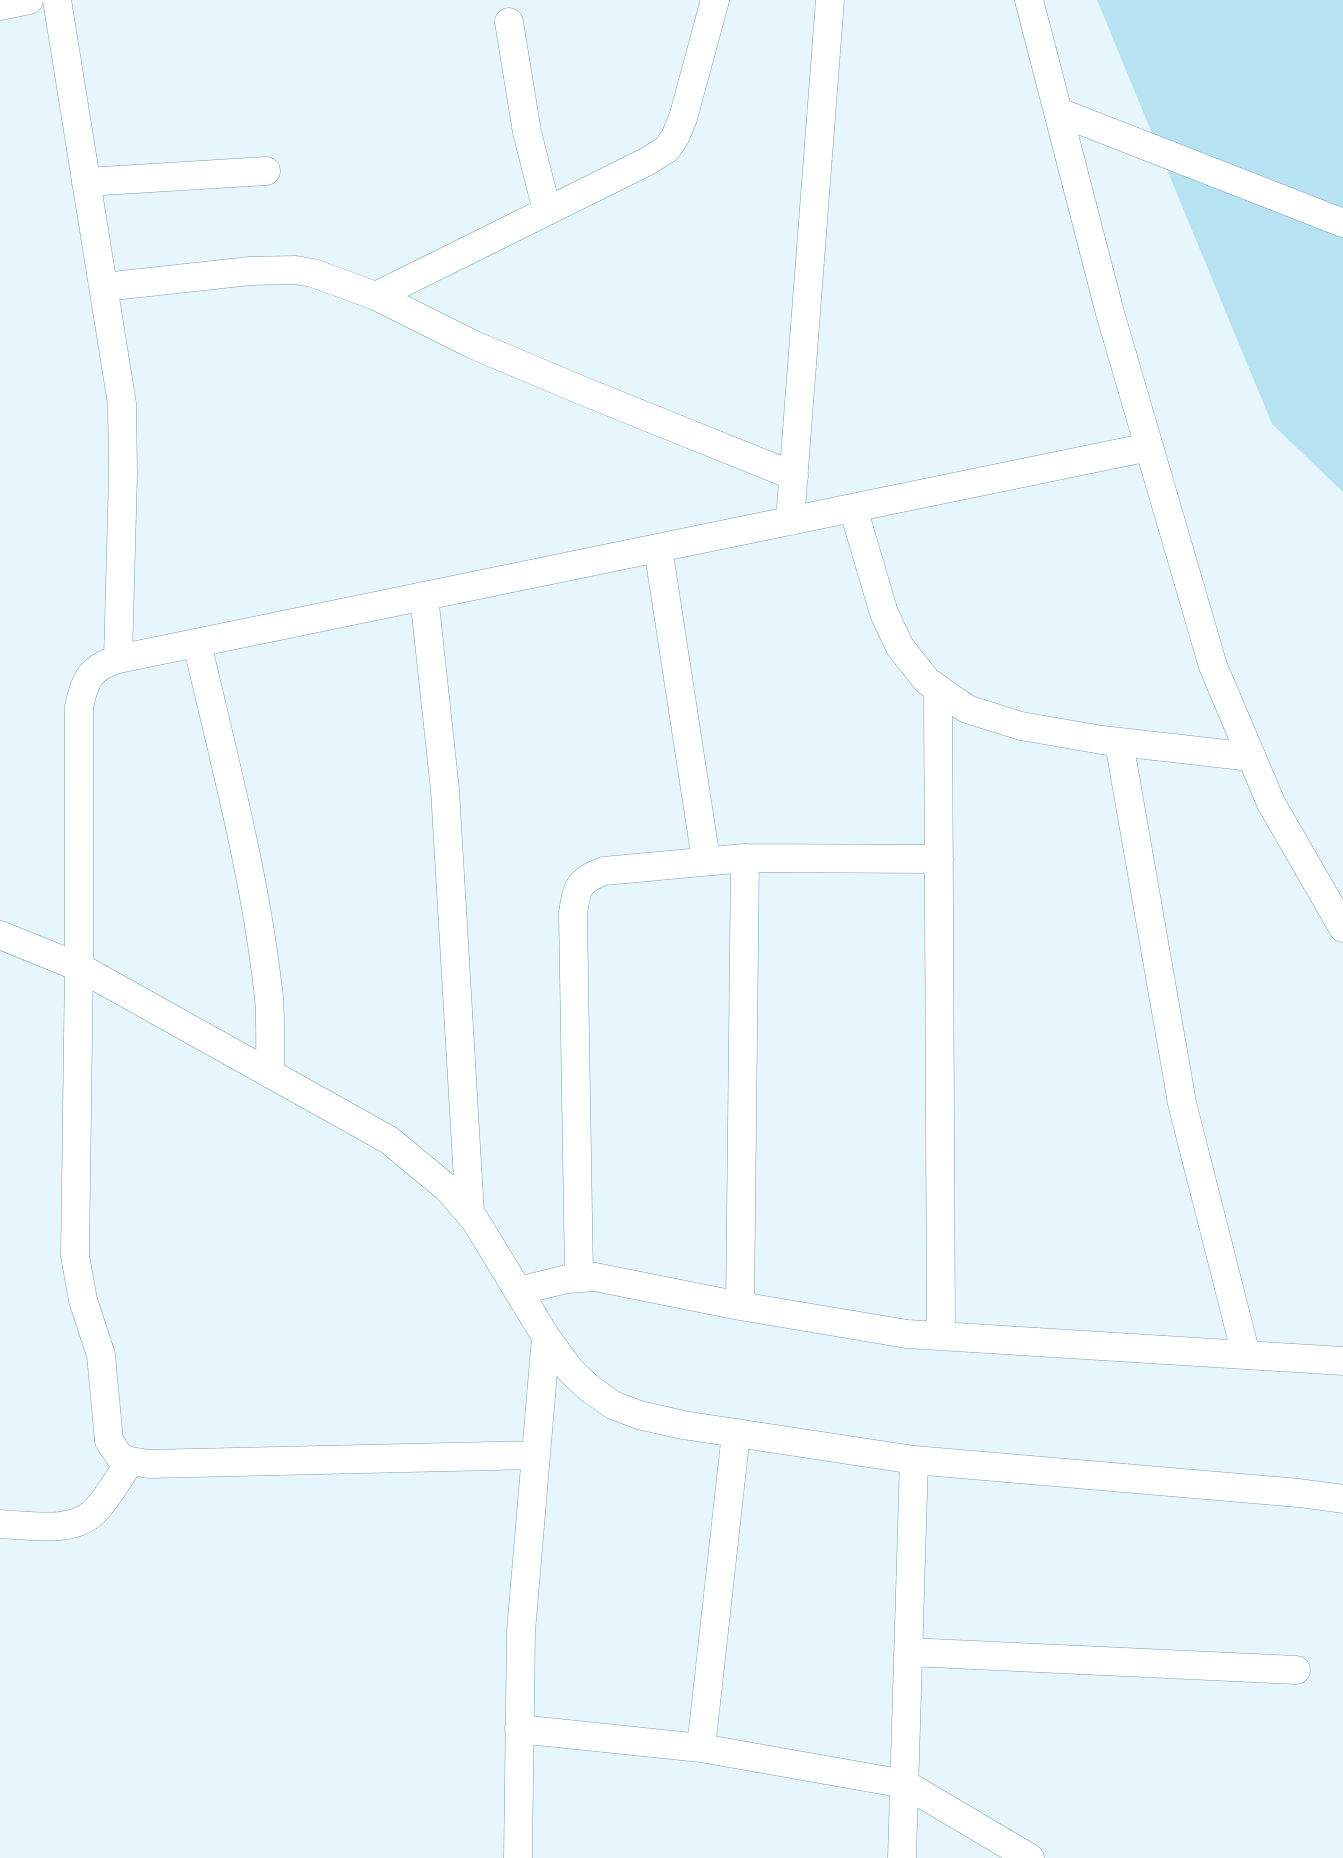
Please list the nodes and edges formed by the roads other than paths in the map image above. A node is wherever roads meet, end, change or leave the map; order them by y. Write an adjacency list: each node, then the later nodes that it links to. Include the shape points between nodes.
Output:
1 (29, 0): 6 (street)
2 (57, 0): 10 (street)
3 (715, 0): 11 (street, via 676,137 666,149 648,161)
4 (830, 0): 16 (street)
5 (1029, 0): 8 (street)
6 (0, 6)
7 (510, 22): 11 (street, via 527,132)
8 (1059, 112): 12 (street); 15 (street, via 1110,314)
9 (266, 171): 10 (street)
10 (86, 182): 13 (street)
11 (547, 211): 14 (street)
12 (1343, 223)
13 (104, 287): 14 (street, via 250,271 295,270 321,275); 22 (street, via 122,404)
14 (376, 296): 16 (street, via 474,345)
15 (1149, 447): 17 (street); 25 (street, via 1213,666)
16 (794, 476): 18 (street)
17 (852, 508): 18 (street); 23 (street, via 884,613 900,647 927,682)
18 (790, 521): 19 (street)
19 (658, 548): 20 (street); 27 (street)
20 (424, 596): 21 (street); 33 (street, via 445,790)
21 (197, 643): 22 (street); 32 (street, via 261,941 269,999)
22 (118, 659): 31 (street, via 102,664 91,674 79,707)
23 (938, 689): 24 (street, via 967,709 1020,726); 28 (street)
24 (1119, 742): 25 (street); 39 (street, via 1182,1103)
25 (1252, 758): 29 (street, via 1271,803)
26 (746, 858): 27 (street); 28 (street); 36 (street)
27 (706, 860): 34 (street, via 604,871 588,877 576,895 573,913)
28 (939, 860): 37 (street)
29 (1343, 928)
30 (0, 936): 31 (street)
31 (79, 967): 32 (street); 44 (street, via 75,1256 83,1300 101,1355 109,1441 120,1457)
32 (270, 1074): 33 (street, via 389,1140 448,1188)
33 (470, 1214): 35 (street)
34 (579, 1277): 35 (street); 36 (street, via 613,1280)
35 (518, 1291): 38 (street)
36 (740, 1306): 37 (street, via 907,1334)
37 (941, 1336): 39 (street)
38 (546, 1338): 41 (street, via 570,1370 613,1405 666,1421); 42 (street)
39 (1246, 1355): 40 (street)
40 (1343, 1362)
41 (736, 1433): 43 (street); 50 (street)
42 (536, 1455): 44 (street, via 149,1464); 49 (street, via 521,1631)
43 (914, 1460): 45 (street); 47 (street)
44 (130, 1461): 46 (street, via 102,1503 93,1514 83,1519 55,1526)
45 (1343, 1499)
46 (0, 1524)
47 (909, 1652): 48 (street); 51 (street)
48 (1296, 1670)
49 (520, 1729): 50 (street); 52 (street)
50 (701, 1748): 51 (street)
51 (905, 1784): 53 (street); 54 (street)
52 (518, 1858)
53 (902, 1858)
54 (1030, 1858)

